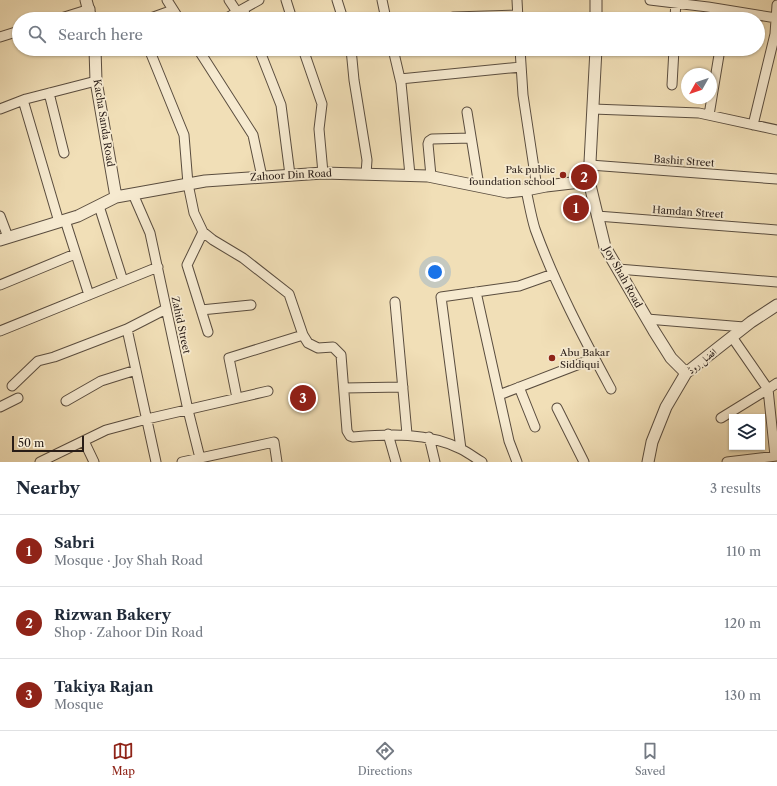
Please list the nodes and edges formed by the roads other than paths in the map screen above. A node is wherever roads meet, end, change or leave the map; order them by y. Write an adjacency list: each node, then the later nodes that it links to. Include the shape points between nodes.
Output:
1 (167, 0): 12 (street)
2 (229, 0): 13 (street)
3 (259, 0): 13 (street)
4 (286, 0): 15 (street)
5 (337, 0): 16 (street)
6 (382, 0): 17 (street)
7 (517, 0): 18 (street)
8 (596, 0): 19 (street)
9 (650, 0): 10 (street)
10 (676, 1): 20 (street); 21 (street)
11 (777, 5): 23 (street)
12 (173, 10): 14 (street)
13 (240, 11)
14 (167, 12)
15 (290, 12)
16 (341, 12)
17 (385, 12)
18 (518, 12)
19 (596, 12)
20 (675, 12)
21 (716, 12)
22 (765, 17): 23 (street)
23 (776, 18): 47 (street, via 775,34)
24 (12, 33): 25 (street)
25 (0, 37)
26 (95, 56): 39 (street, Kacha Sanda Road)
27 (152, 56): 60 (street, via 184,134)
28 (202, 56): 57 (street, via 253,135)
29 (262, 56): 54 (street, via 281,105)
30 (305, 56): 52 (street, via 322,104 319,129)
31 (352, 56): 53 (street, via 367,160)
32 (395, 56): 38 (street)
33 (520, 56): 37 (street)
34 (596, 56): 44 (street, Joy Shah Road)
35 (674, 56): 40 (street)
36 (719, 56): 46 (street)
37 (521, 67): 38 (street); 62 (street)
38 (400, 79): 55 (street)
39 (96, 81): 41 (street); 65 (street, Kacha Sanda Road)
40 (672, 85)
41 (49, 93): 42 (street); 50 (street)
42 (23, 100): 43 (street); 69 (street)
43 (0, 109)
44 (593, 109): 46 (street); 51 (street, Joy Shah Road)
45 (467, 112): 49 (street)
46 (709, 115): 47 (street)
47 (753, 125): 48 (street)
48 (777, 130)
49 (471, 138): 56 (street, via 429,140); 61 (street)
50 (64, 153)
51 (590, 165): 58 (street, Bashir Street); 59 (street, Joy Shah Road)
52 (323, 172): 53 (street, Zahoor Din Road); 54 (street, Zahoor Din Road)
53 (366, 174): 55 (street, Zahoor Din Road)
54 (290, 175): 57 (street, Zahoor Din Road)
55 (410, 175): 56 (street, Zahoor Din Road)
56 (431, 176): 61 (street, Zahoor Din Road)
57 (262, 177): 60 (street, Zahoor Din Road)
58 (777, 179)
59 (588, 181): 62 (street, Zahoor Din Road); 68 (street, Joy Shah Road)
60 (188, 184): 64 (street, Zahoor Din Road); 71 (street, via 194,213)
61 (479, 186): 63 (street, Zahoor Din Road, via 507,192)
62 (537, 188): 63 (street, Zahoor Din Road)
63 (526, 190): 76 (street, via 535,227)
64 (133, 194): 65 (street, Zahoor Din Road); 74 (street, Zahid Street, via 150,233)
65 (116, 197): 66 (street, Zahoor Din Road)
66 (99, 206): 69 (street, Zahoor Din Road); 77 (street)
67 (0, 216): 72 (street)
68 (597, 216): 70 (street, Hamdan Street); 75 (street, Joy Shah Road, via 605,247)
69 (62, 221): 72 (street, Zahoor Din Road); 73 (street)
70 (777, 230)
71 (203, 232): 86 (street, via 187,265); 92 (street, via 243,258 289,294)
72 (4, 238)
73 (76, 254): 79 (street); 81 (street)
74 (158, 267): 77 (street); 85 (street, Zahid Street)
75 (618, 269): 78 (street); 87 (street, Joy Shah Road)
76 (553, 274): 80 (street, via 519,286); 94 (street)
77 (123, 281): 81 (street)
78 (777, 282)
79 (0, 285)
80 (476, 292): 105 (street); 119 (street, via 441,297)
81 (88, 295): 90 (street)
82 (395, 302): 99 (street)
83 (777, 304): 88 (street, افضل روڈ)
84 (251, 305): 86 (street)
85 (166, 309): 89 (street); 111 (street, Zahid Street)
86 (201, 310): 91 (street)
87 (647, 319): 88 (street); 96 (street, Joy Shah Road, via 671,358)
88 (744, 327): 93 (street, افضل روڈ)
89 (127, 329): 95 (street); 98 (street, via 38,361)
90 (0, 331)
91 (208, 332)
92 (303, 335): 101 (street, via 308,343 318,348 333,347 341,355); 107 (street, via 230,358)
93 (732, 337): 96 (street, افضل روڈ); 103 (street)
94 (595, 358): 100 (street); 102 (street)
95 (136, 370): 108 (street, via 101,381); 113 (street)
96 (686, 374): 132 (street, افضل روڈ, via 666,407 652,442)
97 (777, 383): 103 (street)
98 (12, 386)
99 (403, 386): 101 (street); 116 (street)
100 (519, 387): 105 (street); 114 (street)
101 (344, 388): 115 (street, via 347,431 350,436)
102 (611, 389)
103 (768, 390): 112 (street); 120 (street)
104 (268, 391): 107 (street)
105 (499, 395): 130 (street, via 509,441)
106 (18, 398): 109 (street)
107 (237, 398): 111 (street)
108 (66, 401)
109 (0, 407)
110 (557, 408): 131 (street)
111 (188, 410): 113 (street); 121 (street, Zahid Street)
112 (721, 418)
113 (147, 419): 118 (street, via 106,430); 124 (street)
114 (535, 427)
115 (388, 434): 116 (street); 127 (street)
116 (407, 434): 117 (street)
117 (429, 438): 119 (street); 128 (street)
118 (84, 441): 122 (street); 123 (street)
119 (461, 449): 129 (street)
120 (776, 456): 133 (street)
121 (201, 460): 125 (street); 126 (street, via 274,442)
122 (41, 462)
123 (94, 462)
124 (156, 462)
125 (182, 462)
126 (277, 462)
127 (396, 462)
128 (435, 462)
129 (482, 462)
130 (517, 462)
131 (584, 462)
132 (648, 462)
133 (727, 462)

